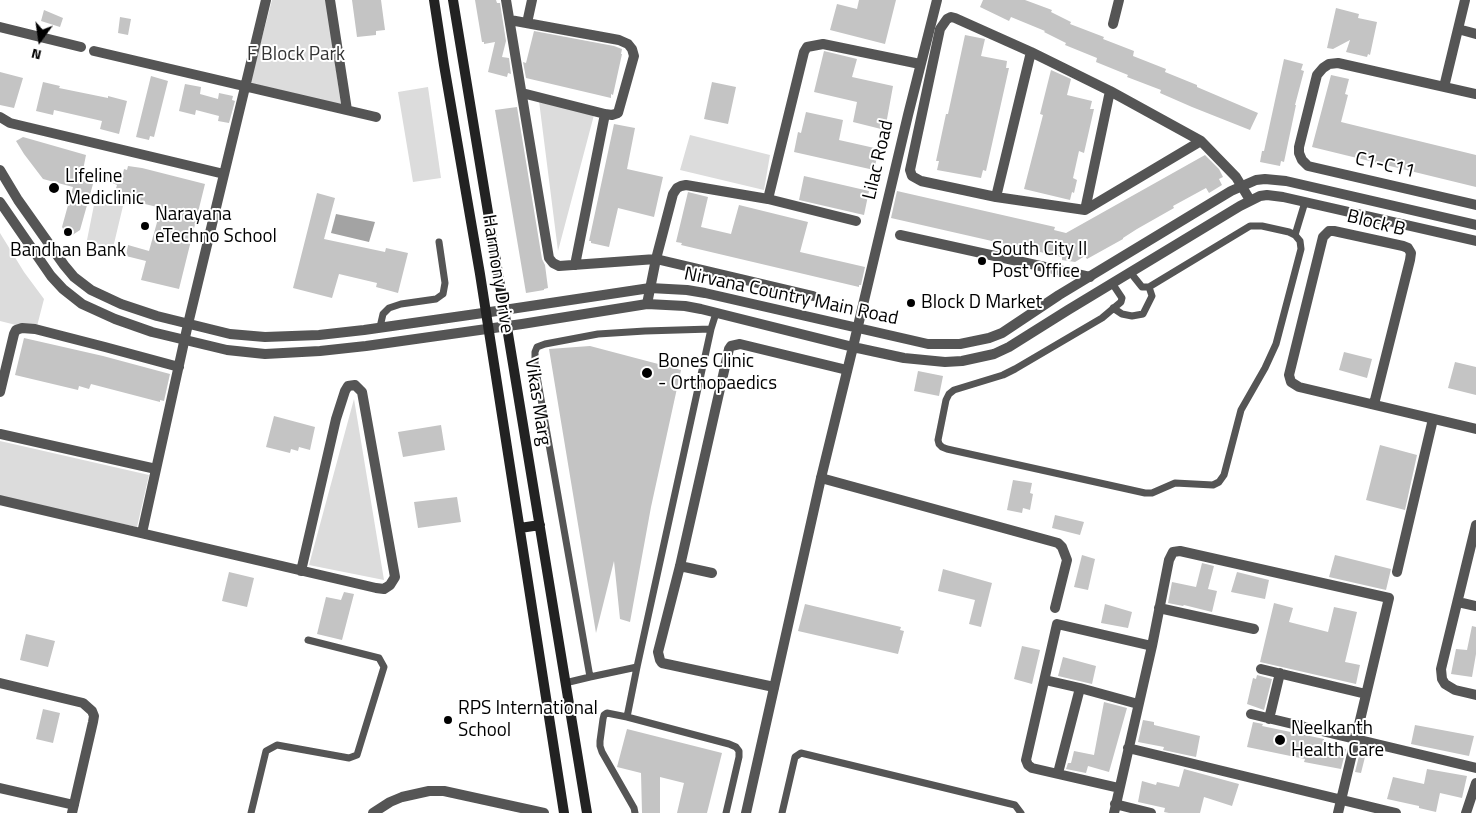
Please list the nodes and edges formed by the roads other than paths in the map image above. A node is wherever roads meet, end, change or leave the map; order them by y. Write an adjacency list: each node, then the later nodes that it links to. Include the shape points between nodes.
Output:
1 (266, 0): 20 (street)
2 (330, 0): 25 (street)
3 (434, 0): 57 (main road, Harmony Drive)
4 (453, 0): 56 (main road, Vikas Marg)
5 (506, 0): 10 (street)
6 (532, 0): 11 (street)
7 (937, 0): 19 (street, Lilac Road)
8 (1118, 0): 12 (street)
9 (1465, 0): 14 (street)
10 (510, 20): 11 (street); 23 (street)
11 (527, 23): 26 (street, via 628,44 634,56 618,113)
12 (1113, 24)
13 (0, 27): 16 (street)
14 (1458, 29): 15 (street); 21 (street)
15 (1476, 34)
16 (82, 47)
17 (94, 51): 20 (street)
18 (1031, 52): 22 (street); 33 (street); 33 (street, via 955,18 947,19 940,29 910,170 912,176 921,181)
19 (920, 64): 34 (street, via 823,44 807,47); 64 (street, Lilac Road)
20 (245, 86): 25 (street); 31 (street)
21 (1444, 87): 24 (street); 38 (street, C1-C11, via 1338,63 1329,64 1317,75 1299,153 1308,166)
22 (1110, 91): 29 (street); 39 (street)
23 (522, 93): 26 (street); 47 (street, via 549,258 560,266)
24 (1476, 94)
25 (346, 110): 28 (street)
26 (605, 114): 47 (street)
27 (0, 117): 31 (street, via 10,123)
28 (376, 117)
29 (1201, 141): 32 (street); 39 (street)
30 (0, 170): 59 (street, Nirvana Country Main Road, via 74,277 91,290 121,304)
31 (224, 174): 59 (street)
32 (1242, 186): 35 (street); 41 (street, Nirvana Country Main Road, via 1256,180 1276,179); 49 (street, Nirvana Country Main Road)
33 (996, 197): 39 (street)
34 (768, 199): 40 (street); 46 (street, via 680,186 673,194)
35 (1250, 200): 37 (street, Nirvana Country Main Road, via 1267,195); 48 (street, Nirvana Country Main Road)
36 (0, 202): 65 (street, Nirvana Country Main Road, via 50,276 82,304 152,332)
37 (1305, 202): 43 (lane); 44 (street, Nirvana Country Main Road)
38 (1476, 205)
39 (1085, 210)
40 (856, 221)
41 (1476, 225)
42 (900, 235): 49 (street)
43 (1296, 235): 51 (lane, via 1250,226); 55 (lane, via 1301,249 1276,344 1241,410 1224,475 1214,485 1175,483 1145,494 947,449 939,444 946,400 954,390 1015,369 1102,318)
44 (1476, 241)
45 (439, 242): 61 (lane, via 443,294 436,299 388,308)
46 (656, 259): 47 (street); 52 (street); 53 (street)
47 (575, 265)
48 (1130, 272): 50 (street, Nirvana Country Main Road); 51 (lane, via 1142,286)
49 (1090, 277): 64 (street, Nirvana Country Main Road, via 1002,333 975,342 928,344)
50 (1112, 283): 55 (lane, via 1122,298); 66 (street, Nirvana Country Main Road, via 1029,336 994,354 935,361)
51 (1149, 287): 55 (lane, via 1152,296 1143,314 1132,316)
52 (650, 288): 54 (street); 56 (street, Nirvana Country Main Road); 64 (street, Nirvana Country Main Road, via 705,293)
53 (813, 296)
54 (647, 304): 58 (street, Nirvana Country Main Road, via 685,306); 60 (street, Nirvana Country Main Road)
55 (1113, 308)
56 (504, 310): 57 (street, Nirvana Country Main Road); 60 (main road, Vikas Marg)
57 (486, 312): 61 (street, Nirvana Country Main Road); 62 (main road, Harmony Drive)
58 (716, 313): 63 (lane); 66 (street, Nirvana Country Main Road)
59 (188, 324): 61 (street, Nirvana Country Main Road, via 243,336 265,337 318,335); 65 (street)
60 (508, 326): 62 (street, Nirvana Country Main Road); 77 (main road, Vikas Marg)
61 (380, 327)
62 (488, 328): 65 (street, Nirvana Country Main Road, via 295,353 241,352); 79 (main road, Harmony Drive)
63 (711, 329): 93 (lane); 96 (lane, via 598,334 545,344 537,347 535,352)
64 (857, 329): 66 (street, Lilac Road)
65 (185, 340): 67 (street)
66 (854, 347): 68 (street, Lilac Road)
67 (179, 367): 69 (street, via 22,328 14,334); 74 (street)
68 (847, 370): 75 (street, Lilac Road); 82 (street, via 740,344 731,346)
69 (0, 392)
70 (1374, 404): 70 (street, Block B, via 1294,385 1290,379 1323,237 1329,231 1403,246 1411,253); 71 (street, Block B)
71 (1433, 419): 72 (street, Block B); 84 (street)
72 (1476, 429)
73 (0, 434): 74 (street)
74 (156, 469): 80 (street)
75 (821, 478): 88 (street, via 1058,543 1066,560); 100 (street, Lilac Road)
76 (0, 500): 80 (street)
77 (540, 525): 79 (main road); 99 (main road, Vikas Marg)
78 (1476, 525): 81 (street)
79 (520, 528): 122 (main road, Harmony Drive)
80 (142, 533): 83 (street)
81 (1474, 539): 86 (street)
82 (680, 566): 85 (street); 100 (street, via 658,652 662,663)
83 (302, 571): 83 (street, via 384,589 395,577 362,392 356,385 348,386 339,411)
84 (1397, 572)
85 (712, 573)
86 (1458, 602): 87 (street); 103 (street, via 1441,669 1442,679 1455,690)
87 (1476, 606)
88 (1055, 608)
89 (1159, 608): 90 (street); 92 (street); 102 (street, via 1169,560 1173,552 1180,551 1389,598)
90 (1254, 629)
91 (308, 640): 119 (lane, via 379,658 384,667 356,755 349,758 277,745 266,750)
92 (1152, 646): 97 (street, via 1057,624); 104 (street)
93 (637, 666): 96 (lane); 106 (lane)
94 (1261, 669): 95 (street)
95 (1280, 673): 102 (street); 107 (street)
96 (590, 677): 99 (lane)
97 (1045, 680): 101 (street); 111 (street, via 1026,760 1032,768)
98 (0, 683): 116 (street, via 83,703 92,711 94,716)
99 (565, 683): 118 (main road, Vikas Marg)
100 (774, 687): 125 (street, Lilac Road)
101 (1080, 688): 104 (street); 111 (street)
102 (1366, 694): 108 (street)
103 (1476, 695)
104 (1138, 704): 109 (street)
105 (1252, 714): 107 (street)
106 (627, 717): 123 (lane, via 610,713 604,715 600,741 602,752); 124 (lane, via 736,747 739,757)
107 (1269, 718): 108 (street)
108 (1354, 739): 110 (street); 115 (street)
109 (1128, 748): 114 (street); 115 (street)
110 (1476, 768)
111 (1058, 773): 114 (street)
112 (1476, 782): 131 (street)
113 (0, 788): 116 (street)
114 (1119, 788): 117 (street)
115 (1340, 799): 129 (street); 130 (street)
116 (73, 809)
117 (1115, 809): 128 (street)
118 (587, 811)
119 (252, 813)
120 (373, 813): 121 (street, via 402,797 429,791 444,791)
121 (544, 813)
122 (564, 813)
123 (636, 813)
124 (726, 813)
125 (746, 813)
126 (782, 813): 127 (lane, via 794,757 801,753 1015,805)
127 (1021, 813)
128 (1151, 813)
129 (1338, 813)
130 (1396, 813)
131 (1466, 813)

